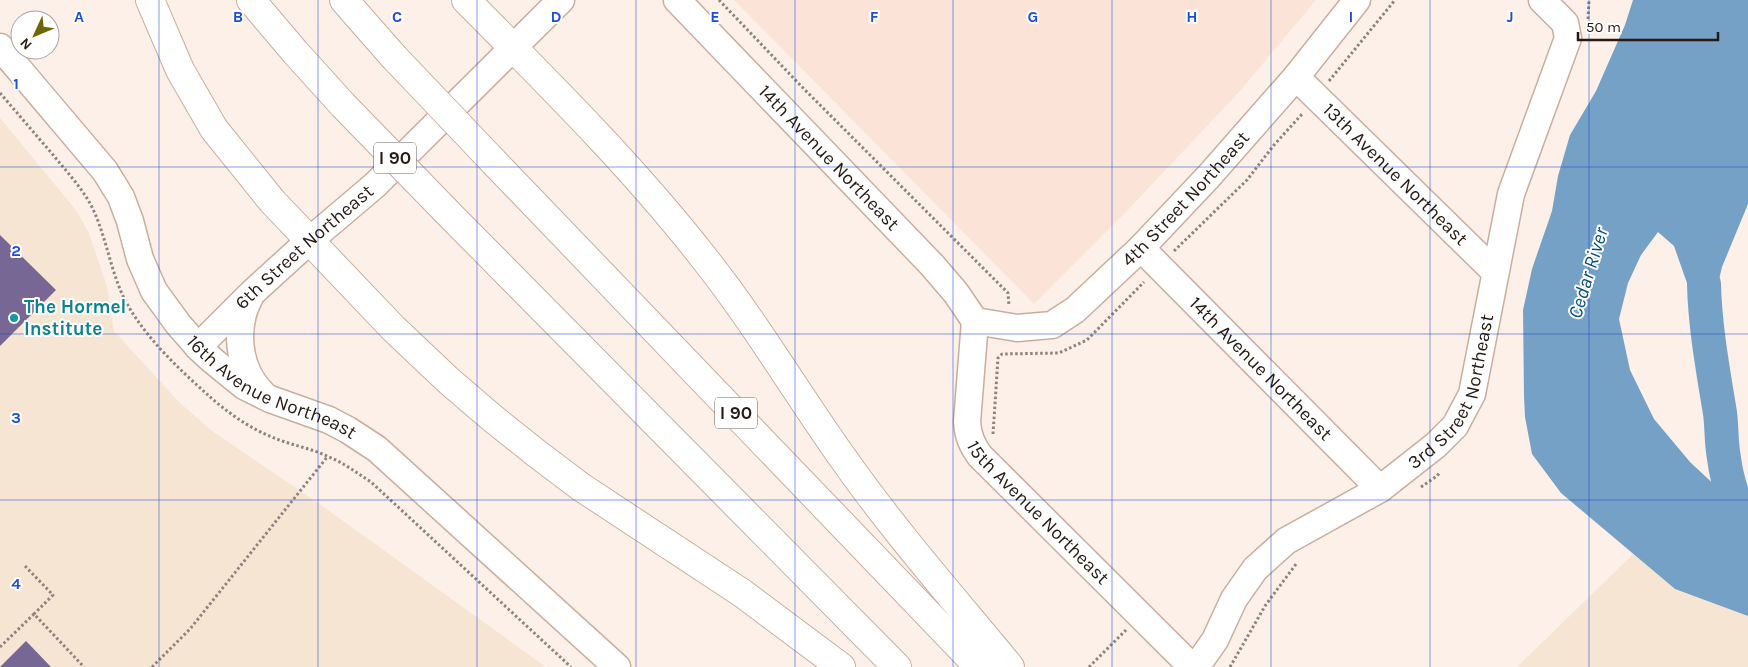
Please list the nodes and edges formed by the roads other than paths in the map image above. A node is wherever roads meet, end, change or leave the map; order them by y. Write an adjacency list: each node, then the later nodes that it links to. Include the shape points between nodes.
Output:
1 (150, 0): 14 (highway, via 185,79 214,129)
2 (251, 0): 24 (highway, I 90, bridge, via 343,104 447,212)
3 (344, 0): 25 (highway, I 90, bridge, via 492,160)
4 (466, 0): 12 (highway)
5 (561, 0): 12 (street, 6th Street Northeast)
6 (667, 0): 10 (street)
7 (678, 0): 10 (street, 14th Avenue Northeast)
8 (1356, 0): 13 (street, 4th Street Northeast)
9 (1542, 0): 16 (street, 3rd Street Northeast, via 1577,24 1568,38 1511,194)
10 (698, 21): 18 (street, 14th Avenue Northeast, via 932,265)
11 (0, 47): 19 (street, 16th Avenue Northeast, via 105,171 121,197 140,259 154,291)
12 (513, 48): 14 (street, 6th Street Northeast, via 376,185); 26 (highway, via 638,179 700,252 846,462)
13 (1296, 77): 15 (street, 4th Street Northeast, via 1209,176); 16 (street, 13th Avenue Northeast)
14 (309, 241): 17 (street, 6th Street Northeast); 23 (highway, via 393,328 491,418 581,487 742,594)
15 (1149, 257): 18 (street, 4th Street Northeast, via 1052,325 1017,328); 21 (street, 14th Avenue Northeast)
16 (1495, 272): 21 (street, 3rd Street Northeast, via 1472,394 1455,426 1436,446)
17 (252, 293): 19 (street, 6th Street Northeast); 20 (street, via 241,319 240,345 249,376)
18 (975, 321): 27 (street, 15th Avenue Northeast, via 966,422 971,444)
19 (198, 346): 20 (street, 16th Avenue Northeast, via 244,386)
20 (266, 397): 22 (street, 16th Avenue Northeast, via 329,420 377,449)
21 (1380, 489): 28 (street, 3rd Street Northeast, via 1286,542 1255,569 1234,599 1215,640)
22 (617, 667)
23 (841, 667)
24 (897, 667)
25 (979, 667)
26 (1010, 667)
27 (1192, 667)
28 (1196, 667)

